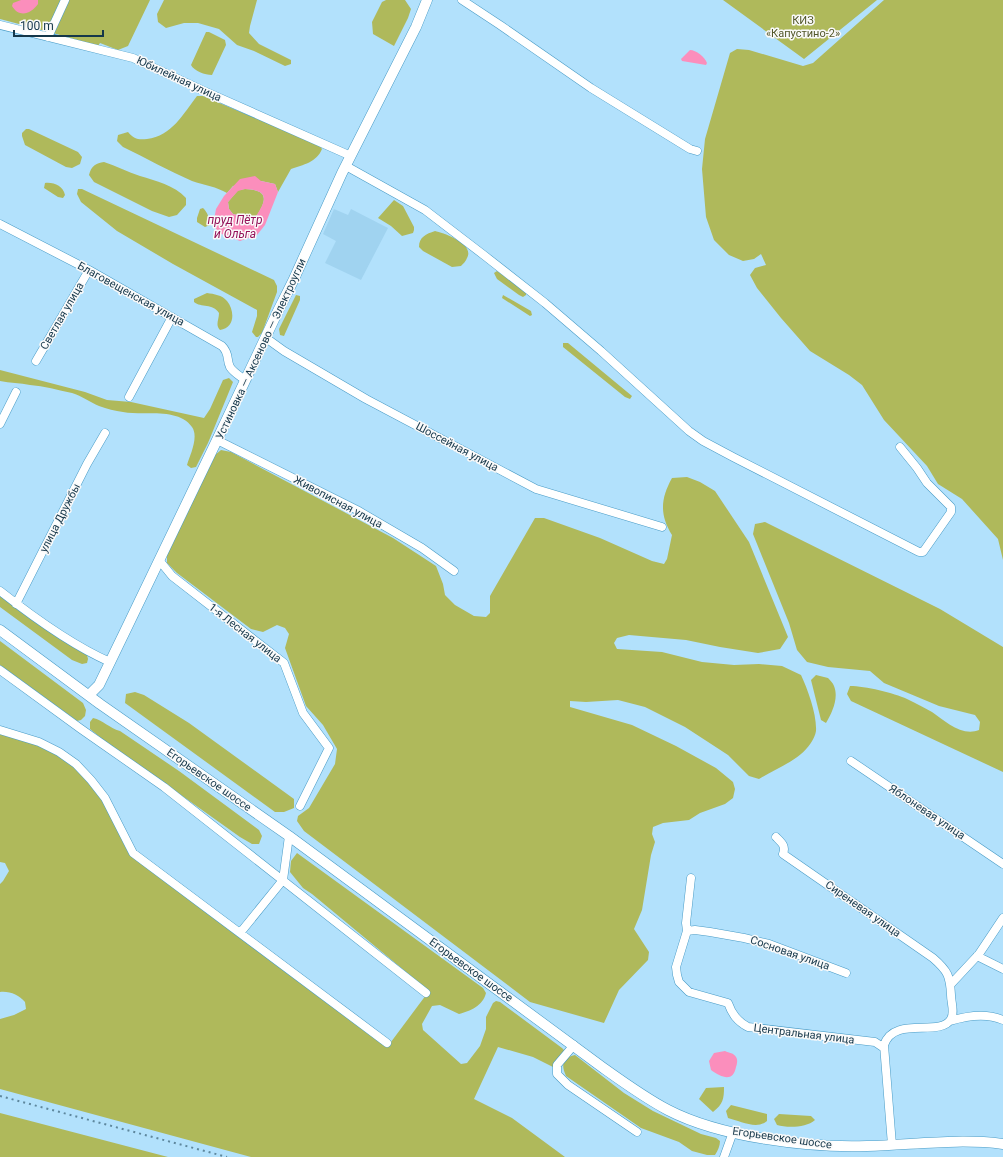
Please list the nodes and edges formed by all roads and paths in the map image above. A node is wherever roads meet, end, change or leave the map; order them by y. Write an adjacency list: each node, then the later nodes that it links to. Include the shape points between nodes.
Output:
1 (65, 0): 5 (street)
2 (430, 0): 7 (main road, Устиновка — Аксеново — Электроугли)
3 (462, 0): 6 (street, via 591,88)
4 (0, 25): 5 (street, Юбилейная улица)
5 (48, 37): 7 (street, Юбилейная улица, via 133,58)
6 (697, 151)
7 (351, 156): 8 (main road, Устиновка — Аксеново — Электроугли)
8 (346, 166): 12 (main road, Устиновка — Аксеново — Электроугли); 20 (street, via 425,210 544,303 703,441 799,492 923,552 951,512 951,507 927,484)
9 (1, 227): 10 (street, Благовещенская улица)
10 (89, 270): 11 (street, Благовещенская улица); 13 (street, Светлая улица)
11 (172, 317): 14 (street, Благовещенская улица, via 222,346 227,351 230,365); 16 (street)
12 (266, 338): 14 (main road, Устиновка — Аксеново — Электроугли); 21 (street, Шоссейная улица, via 366,399 536,489)
13 (36, 361)
14 (245, 380): 19 (main road, Устиновка — Аксеново — Электроугли)
15 (16, 392): 17 (street)
16 (129, 397)
17 (0, 424)
18 (105, 433): 25 (street, улица Дружбы)
19 (217, 440): 22 (main road, Устиновка — Аксеново — Электроугли); 23 (street, Живописная улица, via 357,510 422,548)
20 (900, 447)
21 (662, 527)
22 (159, 560): 27 (main road, Устиновка — Аксеново — Электроугли); 32 (street, 1-я Лесная улица, via 172,576 284,663 303,713 329,748)
23 (454, 571)
24 (0, 591): 25 (street)
25 (16, 604): 27 (street, via 87,652)
26 (0, 630): 29 (main road, Егорьевское шоссе)
27 (110, 662): 29 (main road, Устиновка — Аксеново — Электроугли, via 99,685)
28 (0, 670): 37 (street, via 164,787)
29 (89, 695): 33 (main road, Егорьевское шоссе)
30 (0, 730): 40 (street, via 39,742 76,764 105,798 133,853)
31 (850, 761): 35 (street, Яблоневая улица)
32 (300, 806)
33 (289, 836): 37 (street); 49 (main road, Егорьевское шоссе)
34 (776, 838): 44 (street, Сиреневая улица, via 784,845 783,854 933,958 942,966)
35 (1003, 864)
36 (691, 878): 39 (street, Центральная улица)
37 (282, 880): 40 (street); 45 (street)
38 (1003, 918): 41 (street)
39 (686, 931): 43 (street, Сосновая улица, via 710,932 769,944); 50 (street, Центральная улица, via 676,968 679,982 689,992 728,1003 735,1018 741,1023 748,1027 875,1042)
40 (240, 933): 48 (street)
41 (977, 956): 42 (street); 44 (street)
42 (1003, 968)
43 (846, 973)
44 (951, 984): 47 (street, via 953,1013)
45 (426, 993)
46 (1003, 1020): 47 (street, via 964,1016)
47 (950, 1021): 50 (street, via 942,1026 930,1028 904,1028 886,1040)
48 (387, 1043)
49 (574, 1045): 51 (street, via 557,1065 557,1074); 52 (main road, Егорьевское шоссе, via 639,1093 667,1110 687,1119)
50 (884, 1048): 54 (street)
51 (637, 1132)
52 (733, 1132): 54 (main road, Егорьевское шоссе, via 774,1140 829,1145); 55 (street)
53 (1003, 1144): 54 (main road, Егорьевское шоссе, via 970,1141)
54 (892, 1145)
55 (724, 1157)

